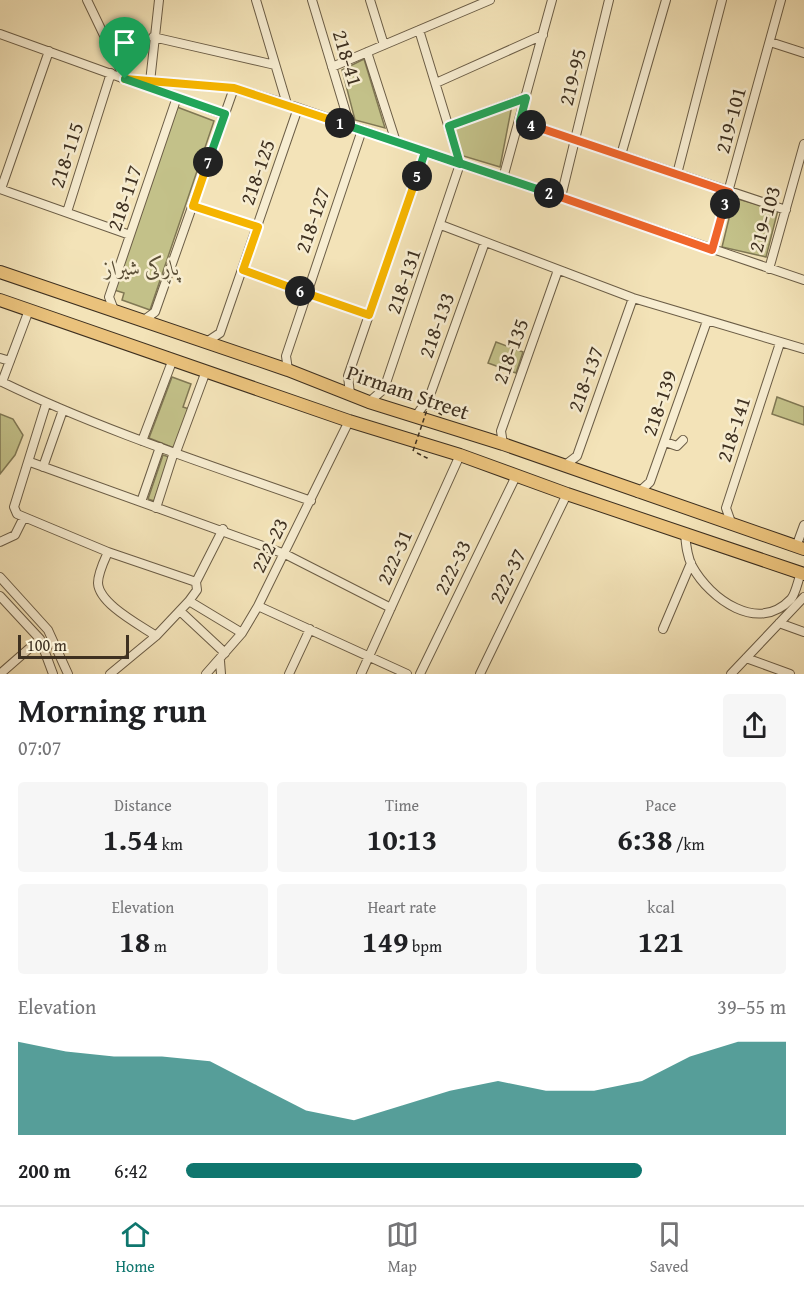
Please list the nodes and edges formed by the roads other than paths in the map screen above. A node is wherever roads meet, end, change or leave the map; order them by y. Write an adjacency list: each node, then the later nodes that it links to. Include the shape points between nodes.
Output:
1 (87, 0): 24 (street)
2 (159, 0): 15 (street)
3 (312, 0): 22 (street, 218-41)
4 (370, 0): 17 (street)
5 (490, 0): 12 (street)
6 (552, 0): 14 (street)
7 (609, 0): 37 (street, 219-95)
8 (666, 0): 41 (street)
9 (722, 0): 43 (street)
10 (781, 0): 16 (street, 219-101)
11 (254, 1): 21 (street)
12 (419, 30): 17 (street); 26 (street)
13 (0, 34): 18 (street)
14 (543, 35): 26 (street); 29 (street)
15 (153, 37): 21 (street); 25 (street)
16 (770, 42): 20 (street); 46 (street, 219-101)
17 (384, 45): 19 (street)
18 (49, 51): 23 (street); 45 (street)
19 (367, 52): 22 (street); 38 (street)
20 (804, 53)
21 (276, 65): 30 (street)
22 (332, 67): 34 (street, 218-41)
23 (111, 74): 24 (street); 50 (street, 218-115)
24 (125, 79): 25 (street); 28 (street)
25 (150, 82): 27 (street)
26 (436, 84): 35 (street)
27 (234, 88): 30 (street); 32 (street)
28 (177, 97): 32 (street); 53 (street, 218-117)
29 (526, 98): 33 (street); 35 (street)
30 (287, 104): 31 (street)
31 (298, 108): 34 (street); 52 (street, 218-125)
32 (225, 114): 48 (street)
33 (520, 121): 37 (street); 44 (street)
34 (350, 126): 36 (street)
35 (449, 126): 42 (street)
36 (362, 130): 38 (street); 61 (street, 218-127)
37 (575, 139): 41 (street); 47 (street, 219-95)
38 (396, 142): 40 (street)
39 (804, 144): 49 (street, 219-103)
40 (425, 152): 42 (street); 77 (street, via 348,376)
41 (621, 155): 43 (street)
42 (460, 164): 44 (street); 51 (street, 218-131)
43 (677, 174): 46 (street)
44 (503, 178): 47 (street)
45 (1, 189): 50 (street)
46 (729, 192): 49 (street); 55 (street, 219-101)
47 (561, 197): 55 (street)
48 (193, 206): 52 (street); 66 (street, via 156,312)
49 (786, 210): 56 (street, 219-103)
50 (67, 212): 53 (street)
51 (441, 225): 54 (street); 78 (street, 218-131, via 384,389)
52 (258, 227): 57 (street, 218-125)
53 (130, 235): 65 (street, 218-117, via 109,297)
54 (485, 242): 58 (street); 81 (street, 218-133, via 429,398)
55 (712, 250): 56 (street)
56 (769, 269): 60 (street)
57 (243, 270): 61 (street); 68 (street, 218-125, via 220,333)
58 (558, 270): 62 (street); 84 (street, 218-135)
59 (0, 272): 65 (highway, Pirmam Street)
60 (804, 280)
61 (306, 294): 74 (street, 218-127, via 286,356)
62 (633, 298): 67 (street); 93 (street, 218-137, via 577,456)
63 (0, 300): 64 (highway, Pirmam Street)
64 (29, 310): 72 (highway, Pirmam Street); 73 (street)
65 (114, 310): 66 (highway, Pirmam Street)
66 (144, 320): 68 (highway, Pirmam Street)
67 (707, 321): 69 (street); 87 (street, 218-139)
68 (205, 343): 74 (highway, Pirmam Street)
69 (780, 343): 70 (street); 102 (street, 218-141, via 726,507)
70 (804, 349)
71 (0, 358): 73 (street)
72 (173, 359): 75 (highway, Pirmam Street); 86 (street)
73 (10, 361): 76 (street)
74 (288, 370): 77 (highway, Pirmam Street)
75 (207, 371): 82 (highway, Pirmam Street); 89 (street)
76 (1, 382): 79 (street)
77 (350, 394): 78 (highway, Pirmam Street)
78 (369, 402): 81 (highway, Pirmam Street)
79 (46, 404): 80 (street); 91 (street)
80 (63, 411): 86 (street); 94 (street)
81 (415, 417): 83 (highway, Pirmam Street)
82 (349, 421): 90 (highway, Pirmam Street); 98 (street, 222-23)
83 (467, 433): 84 (highway, Pirmam Street); 90 (highway, via 471,444)
84 (501, 440): 92 (highway, via 489,448); 93 (highway, Pirmam Street)
85 (683, 440): 87 (street, via 677,446)
86 (142, 441): 88 (street)
87 (665, 442): 96 (street, 218-139, via 650,482)
88 (160, 447): 89 (street); 99 (street)
89 (175, 452): 98 (street); 100 (street)
90 (460, 455): 92 (highway, Pirmam Street); 118 (street, 222-31)
91 (30, 462): 94 (street); 101 (street, via 13,510)
92 (488, 465): 95 (highway, Pirmam Street)
93 (564, 466): 96 (highway, Pirmam Street)
94 (43, 467): 99 (street)
95 (516, 476): 97 (highway, Pirmam Street); 142 (street, 222-33)
96 (638, 493): 102 (highway, Pirmam Street)
97 (567, 494): 105 (highway, Pirmam Street); 143 (street, 222-37)
98 (310, 501): 109 (street, 222-23)
99 (141, 502): 100 (street)
100 (156, 508): 104 (street)
101 (24, 518): 106 (street, via 15,535); 108 (street)
102 (732, 525): 107 (highway, Pirmam Street)
103 (804, 525): 107 (street)
104 (223, 529): 109 (street); 113 (street)
105 (685, 534): 110 (street); 111 (highway, Pirmam Street)
106 (0, 542)
107 (800, 548)
108 (108, 552): 113 (street); 127 (street, via 99,576 101,593 119,612)
109 (285, 554): 117 (street, 222-23); 118 (street)
110 (691, 563): 111 (street, via 700,579 728,607 762,614 777,609 792,597); 124 (street)
111 (802, 573)
112 (0, 577): 119 (street)
113 (196, 582): 116 (street, via 197,590)
114 (804, 597): 122 (street)
115 (2, 601): 121 (street)
116 (189, 601): 120 (street); 126 (street)
117 (258, 606): 123 (street); 126 (street, 222-23)
118 (391, 608): 130 (street, 222-31)
119 (32, 611): 121 (street); 136 (street, via 52,635)
120 (180, 611): 127 (street); 129 (street)
121 (22, 620): 128 (street)
122 (779, 623): 125 (street); 131 (street)
123 (310, 629): 130 (street); 140 (street)
124 (663, 629)
125 (804, 632)
126 (243, 633): 129 (street, 222-23)
127 (156, 636): 137 (street)
128 (40, 639): 134 (street); 135 (street)
129 (225, 653): 132 (street, 222-23)
130 (369, 657): 133 (street); 141 (street, 222-31)
131 (746, 658): 144 (street); 145 (street)
132 (220, 661): 138 (street, 222-23); 139 (street)
133 (401, 673)
134 (0, 674)
135 (53, 674)
136 (68, 674)
137 (110, 674)
138 (206, 674)
139 (221, 674)
140 (289, 674)
141 (361, 674)
142 (420, 674)
143 (480, 674)
144 (731, 674)
145 (790, 674)

